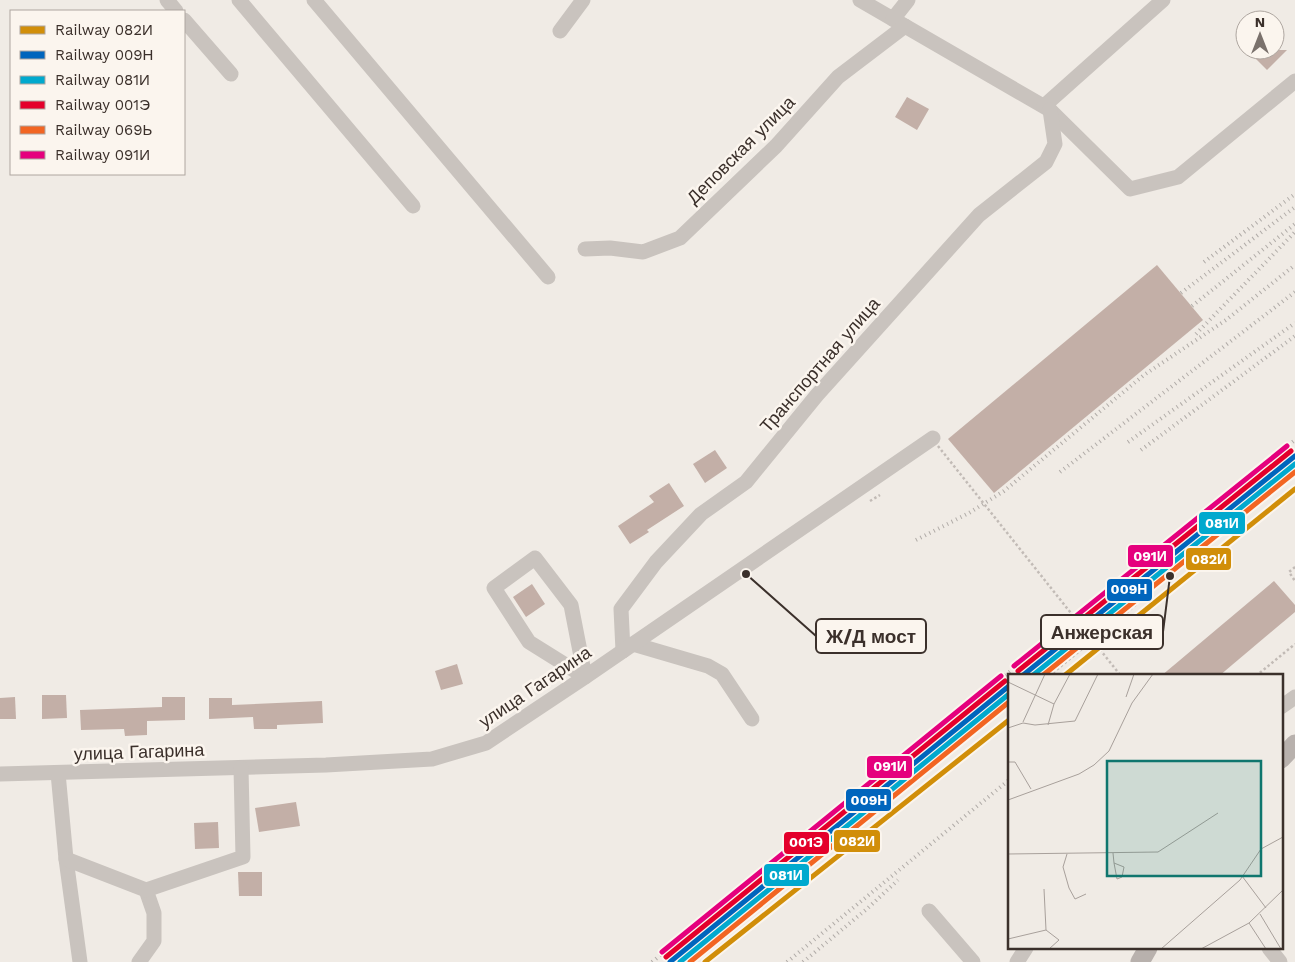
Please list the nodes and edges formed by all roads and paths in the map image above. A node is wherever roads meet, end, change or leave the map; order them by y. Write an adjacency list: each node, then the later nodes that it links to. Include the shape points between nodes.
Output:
1 (166, 0): 8 (street)
2 (239, 0): 15 (street)
3 (314, 0): 17 (street)
4 (583, 0): 11 (street)
5 (860, 0): 10 (street)
6 (908, 0): 10 (street, Деповская улица)
7 (1163, 0): 14 (street)
8 (175, 10)
9 (185, 21): 12 (street)
10 (899, 23): 14 (street); 16 (street, Деповская улица, via 838,77 776,146 680,238 643,252)
11 (560, 31)
12 (231, 74)
13 (1295, 81): 14 (street, via 1178,177 1130,190)
14 (1047, 108): 24 (street, Транспортная улица, via 1056,144 1046,162 979,215 817,395 746,482 701,514 656,562 621,610)
15 (413, 206)
16 (584, 249)
17 (548, 277)
18 (936, 442): 22 (path, bridge); 24 (street, улица Гагарина)
19 (1295, 567): 20 (path, via 1289,572)
20 (1295, 580)
21 (1138, 603): 22 (path)
22 (1092, 641): 25 (path); 26 (path, bridge)
23 (1295, 644): 27 (path)
24 (628, 647): 28 (street, улица Гагарина); 31 (street, via 708,666 722,674)
25 (1051, 674)
26 (1119, 674)
27 (1258, 674)
28 (585, 677): 28 (street, via 572,605 535,558 494,588 529,642); 34 (street, улица Гагарина, via 486,743 432,759)
29 (1295, 697): 30 (street)
30 (1282, 706)
31 (752, 719)
32 (1295, 744): 33 (main road)
33 (1282, 758)
34 (241, 768): 35 (street, улица Гагарина); 38 (street, via 244,857)
35 (58, 773): 36 (street, улица Гагарина); 37 (street)
36 (0, 774)
37 (66, 859): 38 (street); 43 (street)
38 (146, 890): 44 (street, via 154,912 154,941)
39 (929, 911): 45 (street)
40 (1025, 950): 46 (street)
41 (1147, 950): 47 (main road)
42 (1271, 950): 48 (street)
43 (80, 962)
44 (139, 962)
45 (973, 962)
46 (1017, 962)
47 (1140, 962)
48 (1280, 962)

